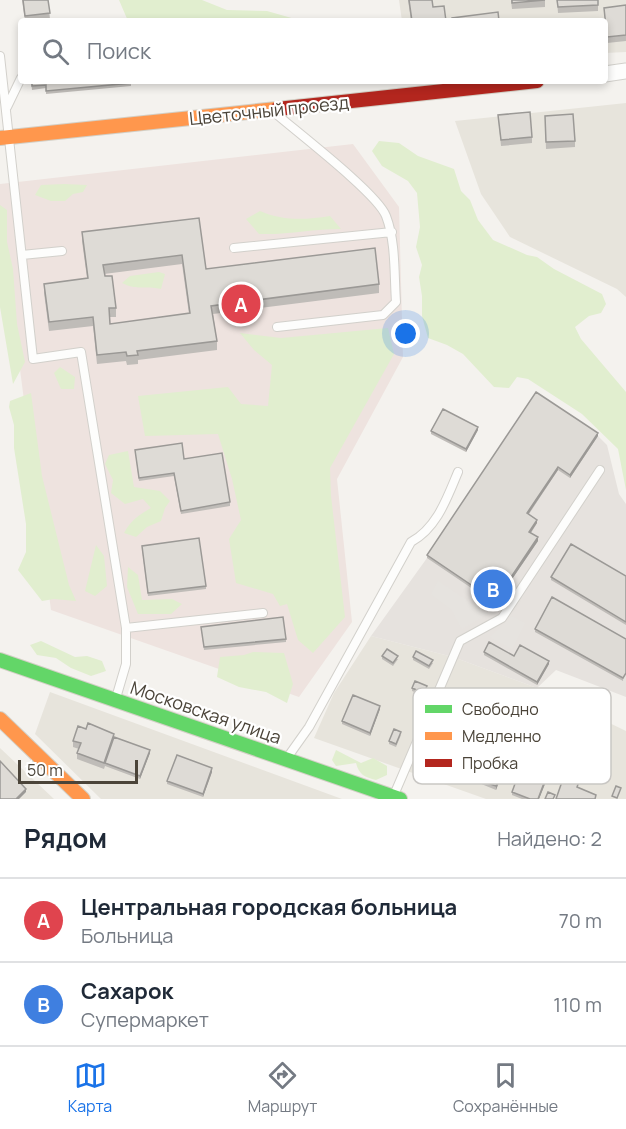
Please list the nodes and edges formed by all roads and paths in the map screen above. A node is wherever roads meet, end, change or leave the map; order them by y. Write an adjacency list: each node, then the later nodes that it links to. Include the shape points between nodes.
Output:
1 (0, 56): 6 (lane)
2 (626, 71): 3 (street)
3 (608, 74)
4 (18, 84): 6 (lane)
5 (509, 84): 7 (street, Цветочный проезд)
6 (6, 108): 8 (lane)
7 (271, 110): 8 (street, Цветочный проезд); 9 (lane, via 364,189 385,212)
8 (4, 137): 12 (lane)
9 (392, 232): 10 (lane); 13 (lane, via 396,302 383,315)
10 (234, 248)
11 (62, 251): 12 (lane)
12 (22, 255): 17 (lane, via 33,359 81,352)
13 (276, 327)
14 (600, 470): 19 (lane, via 502,618 460,641)
15 (458, 472): 23 (lane, via 444,507 423,536 411,542 309,727)
16 (263, 613): 17 (lane)
17 (126, 627): 20 (lane, via 126,664)
18 (0, 660): 20 (street, Московская улица)
19 (441, 688)
20 (115, 700): 23 (street, Московская улица)
21 (0, 719): 25 (street)
22 (413, 758): 24 (lane)
23 (286, 759): 24 (street, Московская улица)
24 (397, 798)
25 (83, 799)

